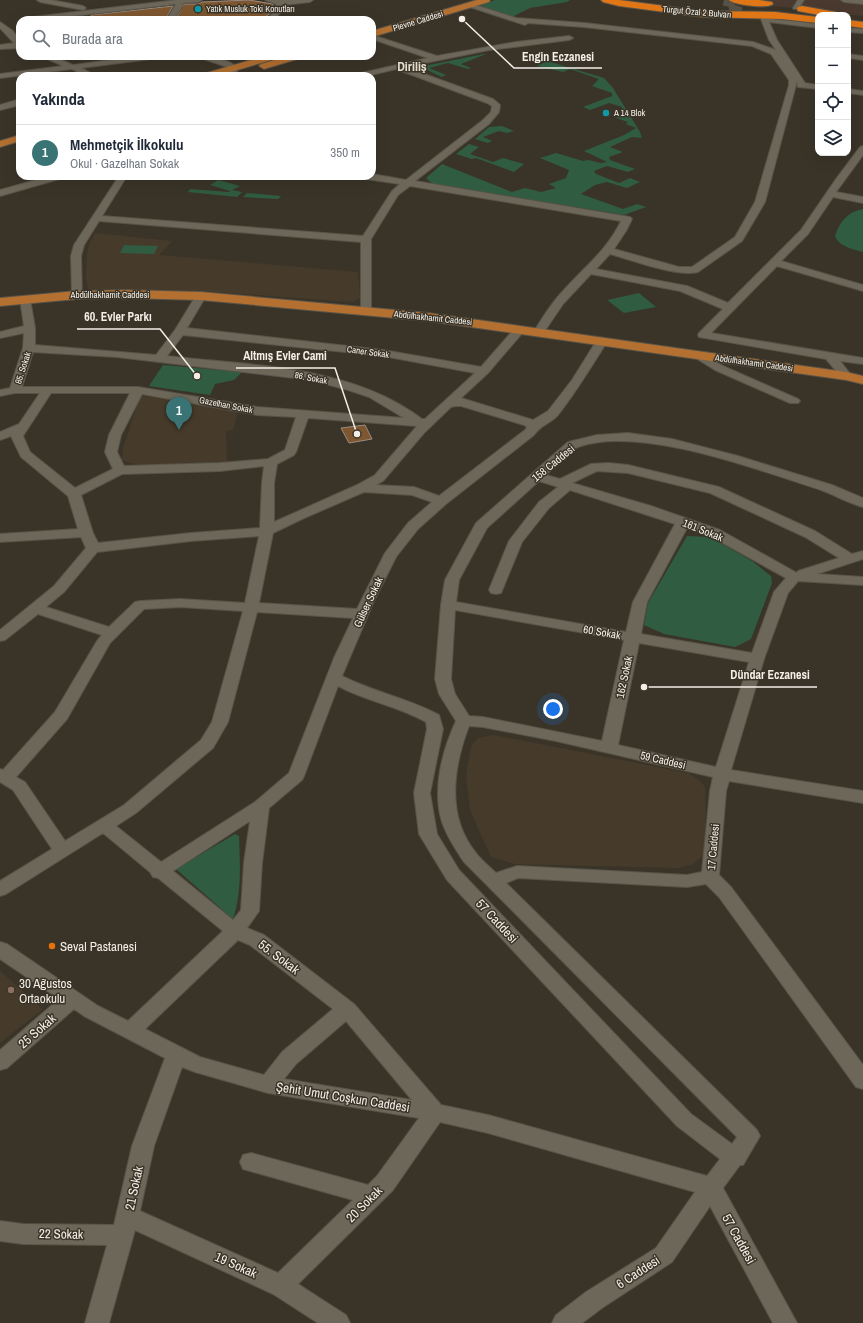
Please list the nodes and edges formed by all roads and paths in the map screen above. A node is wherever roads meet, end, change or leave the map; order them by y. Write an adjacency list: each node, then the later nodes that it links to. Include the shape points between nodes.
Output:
1 (40, 0): 16 (street)
2 (73, 0): 16 (street)
3 (193, 0): 4 (street); 12 (street)
4 (199, 0)
5 (268, 0): 13 (street)
6 (310, 0): 13 (street)
7 (486, 0): 15 (main road, Plevne Caddesi)
8 (607, 0): 17 (highway, Turgut Özal 2 Bulvarı, via 619,4 703,14); 20 (highway, Turgut Özal 2 Bulvarı, via 705,12 726,8)
9 (635, 0): 17 (highway, Turgut Özal 2 Bulvarı)
10 (734, 0): 17 (highway)
11 (844, 0): 14 (street)
12 (180, 1): 18 (street); 22 (street)
13 (278, 1): 23 (street, via 279,10)
14 (863, 2)
15 (467, 3): 26 (street); 31 (main road, Plevne Caddesi); 34 (main road, Plevne Caddesi)
16 (62, 4): 18 (street)
17 (796, 8): 19 (highway); 24 (highway, Turgut Özal 2 Bulvarı)
18 (98, 11): 21 (street)
19 (819, 12)
20 (815, 14)
21 (57, 16)
22 (172, 16)
23 (273, 16)
24 (815, 18)
25 (851, 18): 27 (highway)
26 (516, 20): 41 (street, via 570,38 503,45); 79 (street, via 571,23 753,44 774,52 793,80 794,85 760,202 739,239 694,270 679,270)
27 (862, 21): 29 (highway)
28 (8, 22): 36 (street)
29 (851, 23)
30 (815, 26): 60 (street, via 764,20 773,40 801,85)
31 (376, 27)
32 (851, 30): 33 (street)
33 (863, 31)
34 (376, 33)
35 (376, 38): 41 (street)
36 (16, 41)
37 (16, 46): 38 (street)
38 (0, 47)
39 (851, 56): 42 (street)
40 (406, 58): 48 (street)
41 (436, 58): 48 (street)
42 (863, 58)
43 (56, 60): 49 (street)
44 (125, 60): 49 (street)
45 (210, 60): 53 (street, via 220,67); 54 (street, via 230,65)
46 (266, 60): 55 (main road)
47 (284, 60): 56 (main road)
48 (420, 62): 50 (street)
49 (73, 66): 51 (street); 52 (street)
50 (398, 67): 57 (street); 73 (street, via 490,100 496,105 495,112 486,122)
51 (29, 72)
52 (84, 72)
53 (221, 72)
54 (232, 72)
55 (238, 72)
56 (240, 72)
57 (375, 72)
58 (16, 74): 59 (street)
59 (0, 76)
60 (815, 87)
61 (851, 91): 62 (street)
62 (863, 93)
63 (16, 103): 64 (street)
64 (0, 108)
65 (16, 131): 66 (main road)
66 (0, 136)
67 (16, 139): 68 (main road)
68 (0, 144)
69 (862, 153): 75 (street)
70 (376, 178): 73 (street)
71 (46, 180): 74 (street)
72 (120, 180): 77 (street)
73 (409, 184): 78 (street, via 395,193); 79 (street, via 627,219 622,232)
74 (0, 193)
75 (830, 194): 76 (street); 80 (street, via 805,232)
76 (863, 200)
77 (95, 218): 78 (street); 83 (street, via 78,245)
78 (366, 238): 88 (street)
79 (609, 250): 81 (street)
80 (776, 263): 82 (street); 87 (street)
81 (590, 271): 87 (street, via 683,288); 92 (street, via 559,302)
82 (863, 288)
83 (77, 295): 84 (main road, Abdülhakhamit Caddesi); 85 (main road, Abdülhakhamit Caddesi)
84 (201, 296): 88 (main road, Abdülhakhamit Caddesi); 91 (street)
85 (25, 299): 86 (main road, Abdülhakhamit Caddesi); 89 (street, 85. Sokak)
86 (0, 302)
87 (730, 308): 97 (street, via 702,335)
88 (366, 311): 90 (main road, Abdülhakhamit Caddesi)
89 (30, 328): 93 (street); 95 (street, 85. Sokak)
90 (520, 329): 92 (main road, Abdülhakhamit Caddesi); 100 (street)
91 (180, 331): 98 (street); 100 (street, Caner Sokak, via 376,352)
92 (538, 333): 94 (main road, Abdülhakhamit Caddesi)
93 (0, 335)
94 (601, 342): 96 (main road, Abdülhakhamit Caddesi); 111 (street, Gülser Sokak, via 577,381 552,414)
95 (29, 348): 98 (street, 86. Sokak); 103 (street, 85. Sokak)
96 (698, 355): 101 (main road, Abdülhakhamit Caddesi); 107 (street, via 719,368)
97 (830, 356): 99 (street); 101 (street)
98 (160, 358): 110 (street, 86. Sokak, via 308,376 373,395)
99 (863, 361)
100 (484, 371): 108 (street)
101 (846, 376): 102 (main road, Abdülhakhamit Caddesi)
102 (863, 380)
103 (16, 390): 104 (street, Gazelhan Sokak); 106 (street, Gazelhan Sokak)
104 (48, 390): 105 (street, Gazelhan Sokak); 112 (street)
105 (138, 390): 109 (street, Gazelhan Sokak, via 257,411); 115 (street, via 115,435 111,452)
106 (0, 393)
107 (794, 401)
108 (447, 405): 110 (street); 111 (street, via 462,402 528,422)
109 (303, 415): 110 (street, Gazelhan Sokak); 114 (street, via 290,452)
110 (423, 422): 118 (street, via 379,478)
111 (532, 426): 120 (street, Gülser Sokak, via 530,432)
112 (23, 427): 113 (street); 119 (street, via 17,436 25,454)
113 (0, 436)
114 (271, 462): 115 (street, via 220,467); 123 (street)
115 (120, 470): 119 (street)
116 (536, 476): 117 (street, 161 Sokak); 121 (street, 158 Caddesi, via 572,445 597,439 628,437 672,443 734,458 827,488); 131 (street, 158 Caddesi, via 481,526 450,585)
117 (564, 485): 122 (street, 161 Sokak); 127 (street, via 595,467 609,467 628,469 714,490); 130 (street, via 544,505 516,541)
118 (362, 488): 120 (street, via 414,491); 123 (street)
119 (74, 494): 124 (street)
120 (441, 501): 134 (street, Gülser Sokak, via 413,526 390,556)
121 (863, 503)
122 (683, 522): 128 (street, 161 Sokak, via 715,533); 137 (street, 162 Sokak, via 640,602)
123 (267, 531): 126 (street); 132 (street)
124 (86, 532): 125 (street); 126 (street)
125 (0, 538)
126 (93, 548): 133 (street, via 59,589)
127 (856, 557): 128 (street)
128 (794, 577): 129 (street); 138 (street, 17 Caddesi, via 781,592)
129 (863, 582)
130 (496, 590)
131 (448, 605): 137 (street, 60 Sokak); 140 (street, 158 Caddesi, via 443,679 447,694)
132 (251, 607): 134 (street); 135 (street, via 180,603 140,605); 146 (street, via 220,722 207,744 130,809)
133 (35, 608): 135 (street); 136 (street)
134 (362, 614): 139 (street, Gülser Sokak)
135 (112, 633): 143 (street, via 104,640 61,715)
136 (0, 637)
137 (632, 637): 138 (street, 60 Sokak); 141 (street, 162 Sokak)
138 (757, 659): 142 (street, 17 Caddesi)
139 (334, 678): 145 (street, Gülser Sokak, via 296,776); 162 (street, 57 Caddesi, via 355,689 421,712 433,719 435,729 422,794 428,834 453,874 684,1120)
140 (464, 721): 141 (street, 59 Caddesi, via 497,725); 150 (street, via 457,736 446,778 448,812 462,847)
141 (609, 748): 142 (street, 59 Caddesi)
142 (722, 774): 144 (street, 59 Caddesi); 149 (street, 17 Caddesi, via 718,791)
143 (3, 777): 147 (street, via 19,786)
144 (863, 797)
145 (261, 806): 148 (street, Gülser Sokak); 152 (street, via 253,863 250,911)
146 (104, 825): 147 (street); 148 (street, 55. Sokak)
147 (62, 851): 151 (street)
148 (159, 872): 152 (street, 55. Sokak)
149 (710, 877): 150 (street, via 687,881 517,872); 159 (street, 17 Caddesi, via 725,892)
150 (494, 880): 162 (street, via 539,928 750,1136)
151 (0, 889)
152 (235, 931): 155 (street, 55. Sokak, via 257,940); 156 (street)
153 (0, 948): 154 (street, Şehit Umut Coşkun Caddesi)
154 (74, 999): 156 (street, Şehit Umut Coşkun Caddesi, via 91,1012); 158 (street, 25 Sokak)
155 (347, 1009): 160 (street, via 289,1058); 161 (street, 55. Sokak)
156 (130, 1031): 157 (street, Şehit Umut Coşkun Caddesi)
157 (176, 1054): 160 (street, Şehit Umut Coşkun Caddesi, via 195,1064); 166 (street, 21 Sokak, via 143,1146)
158 (0, 1062)
159 (860, 1073)
160 (268, 1085): 161 (street, Şehit Umut Coşkun Caddesi)
161 (435, 1112): 164 (street, Şehit Umut Coşkun Caddesi, via 488,1124); 165 (street, 20 Sokak, via 385,1183)
162 (735, 1158): 164 (street)
163 (251, 1162): 165 (street)
164 (711, 1187): 171 (street, 6 Caddesi, via 664,1255 594,1300); 172 (street, 57 Caddesi)
165 (372, 1196): 168 (street, 20 Sokak)
166 (125, 1226): 167 (street, 22 Sokak, via 23,1234); 168 (street, 19 Sokak); 169 (street, 21 Sokak)
167 (0, 1231)
168 (282, 1286): 170 (street, 19 Sokak)
169 (98, 1323)
170 (338, 1323)
171 (564, 1323)
172 (785, 1323)

